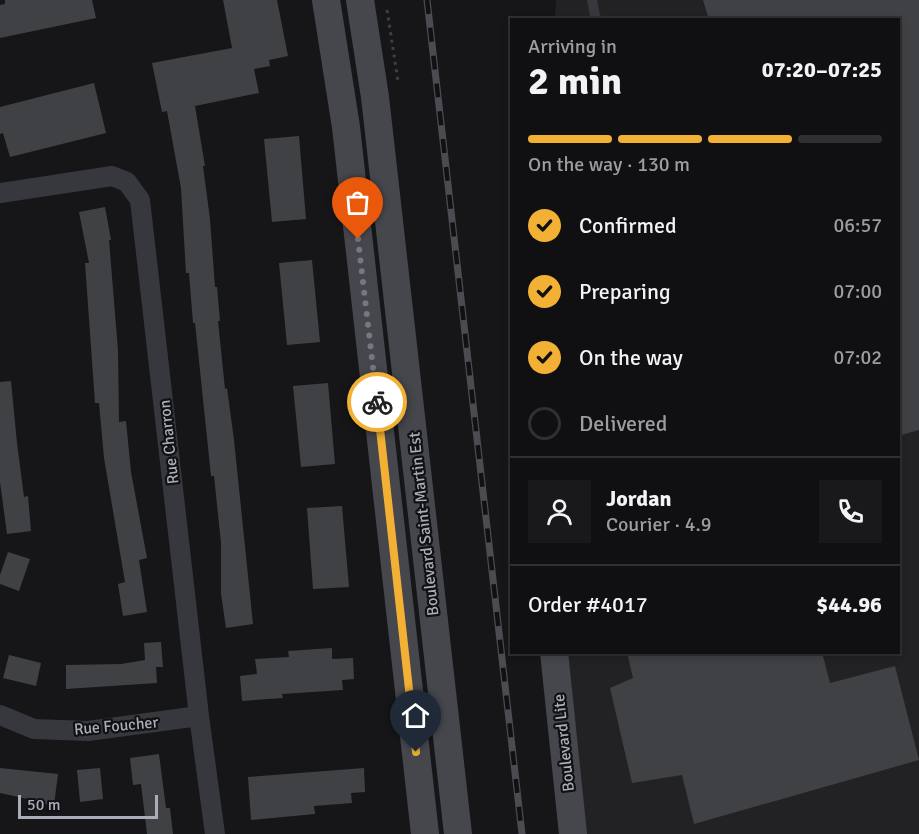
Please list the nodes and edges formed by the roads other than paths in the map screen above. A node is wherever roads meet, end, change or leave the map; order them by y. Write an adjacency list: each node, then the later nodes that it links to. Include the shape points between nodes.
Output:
1 (326, 0): 10 (main road, Boulevard Saint-Martin Est, via 346,127)
2 (360, 0): 11 (main road, Boulevard Saint-Martin Est, via 375,97)
3 (592, 0): 4 (lane)
4 (596, 18)
5 (0, 193): 8 (street, Rue Charron, via 112,176 127,182 140,200)
6 (554, 654): 12 (main road, Boulevard Lite)
7 (0, 715): 8 (street, Rue Foucher, via 34,729 88,731)
8 (199, 716): 9 (street, Rue Charron)
9 (215, 834)
10 (424, 834)
11 (458, 834)
12 (573, 834)

